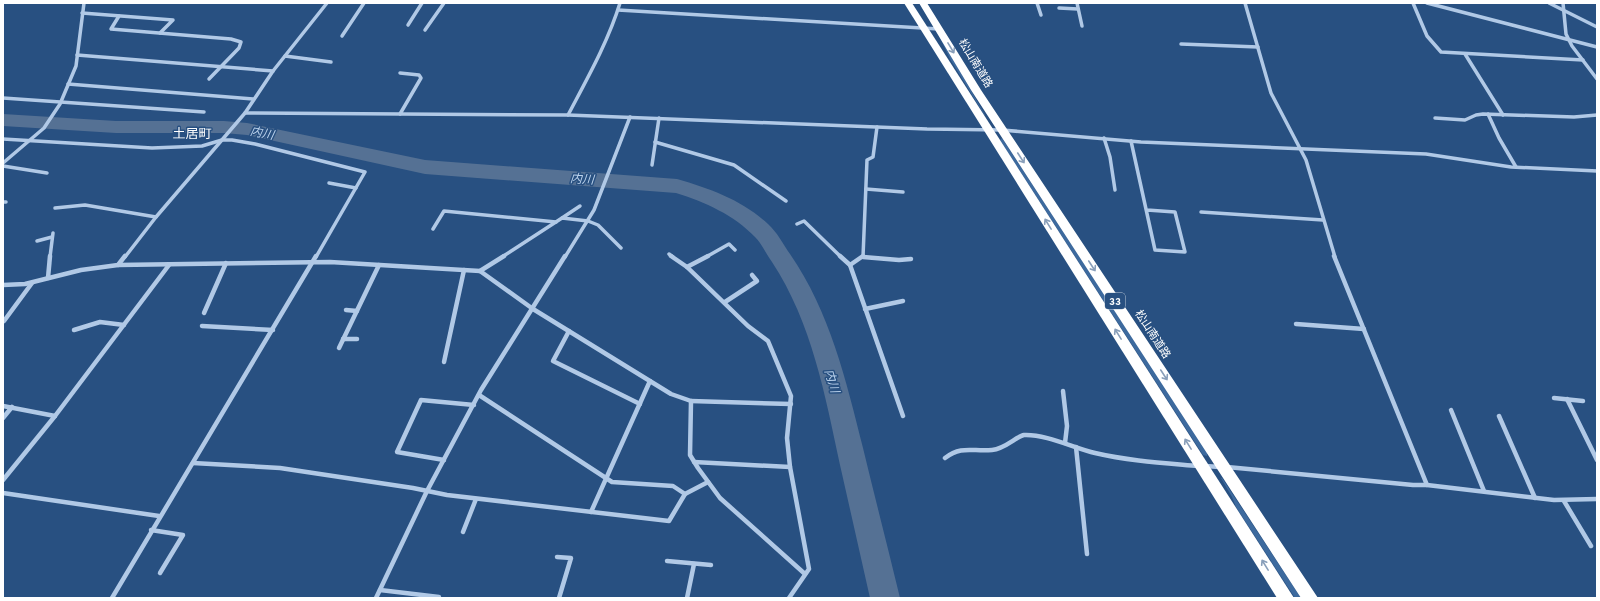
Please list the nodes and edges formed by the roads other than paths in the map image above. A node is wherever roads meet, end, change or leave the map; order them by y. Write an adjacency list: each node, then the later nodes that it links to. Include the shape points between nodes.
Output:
1 (84, 3): 20 (street)
2 (327, 3): 37 (street)
3 (364, 3): 30 (street)
4 (422, 3): 23 (street)
5 (444, 3): 28 (street)
6 (620, 3): 18 (street)
7 (908, 3): 26 (highway, 33)
8 (923, 3): 27 (highway, 松山南道路 / 33)
9 (1038, 3): 21 (street)
10 (1077, 3): 17 (street)
11 (1245, 3): 33 (street)
12 (1413, 3): 35 (street, via 1418,18 1436,49 1441,52)
13 (1427, 3): 31 (street)
14 (1550, 3): 19 (street)
15 (1563, 3): 19 (street)
16 (1060, 8): 17 (street)
17 (1078, 9): 24 (street)
18 (618, 10): 26 (street); 53 (street)
19 (1563, 10): 25 (street); 31 (street)
20 (82, 13): 22 (street); 36 (street)
21 (1041, 15)
22 (119, 16): 29 (street, via 111,29); 29 (street, via 172,20)
23 (408, 25)
24 (1082, 26)
25 (1597, 27)
26 (923, 28): 27 (street); 61 (highway, 33)
27 (940, 29): 60 (highway, 松山南道路 / 33, one-way to 60)
28 (425, 30)
29 (160, 33): 40 (street, via 242,42)
30 (342, 36)
31 (1569, 40): 34 (street); 38 (street)
32 (1181, 44): 33 (street)
33 (1258, 47): 68 (street, via 1271,93)
34 (1597, 47)
35 (1465, 54): 38 (street); 54 (street)
36 (77, 55): 40 (street); 45 (street, via 76,66)
37 (285, 56): 39 (street); 41 (street)
38 (1583, 60): 44 (street)
39 (331, 62)
40 (220, 67): 41 (street); 43 (street)
41 (273, 72): 47 (street)
42 (400, 73): 51 (street, via 419,75 421,78)
43 (209, 79)
44 (1597, 79)
45 (68, 84): 47 (street); 48 (street)
46 (3, 98): 48 (street)
47 (254, 99): 50 (street)
48 (60, 102): 49 (street); 65 (street, via 44,128)
49 (204, 112)
50 (245, 114): 51 (street); 62 (street)
51 (400, 114): 53 (street)
52 (1488, 114): 54 (street); 58 (street, via 1476,115 1465,120); 72 (street)
53 (568, 115): 56 (street)
54 (1503, 115): 55 (street)
55 (1597, 115)
56 (630, 117): 57 (street); 88 (street)
57 (658, 118): 59 (street); 67 (street)
58 (1435, 118)
59 (877, 127): 61 (street); 77 (street, via 874,157 867,160)
60 (1002, 130): 61 (street); 63 (street); 156 (highway, 松山南道路 / 33, one-way to 156)
61 (989, 131): 154 (highway, 33, one-way to 61)
62 (223, 138): 65 (street, via 202,146 152,148); 76 (street, via 365,172); 85 (street)
63 (1104, 138): 66 (street); 78 (street)
64 (3, 139): 65 (street)
65 (32, 140): 69 (street)
66 (1131, 141): 68 (street); 83 (street)
67 (655, 142): 70 (street); 80 (street, via 734,166)
68 (1300, 150): 72 (street, via 1426,154); 87 (street, via 1310,171)
69 (3, 163)
70 (652, 165)
71 (3, 166): 74 (street)
72 (1516, 167): 73 (street)
73 (1597, 171)
74 (47, 173)
75 (329, 183): 76 (street)
76 (356, 188): 98 (street)
77 (866, 189): 79 (street); 96 (street)
78 (1115, 190)
79 (903, 192)
80 (786, 201)
81 (580, 206): 86 (street)
82 (56, 208): 85 (street, via 85,204)
83 (1146, 210): 83 (street, via 1155,250 1185,252 1175,212)
84 (1201, 212): 87 (street)
85 (156, 217): 100 (street)
86 (562, 218): 88 (street); 89 (street)
87 (1323, 220): 122 (street, via 1336,261)
88 (588, 221): 93 (street, via 598,225); 113 (street)
89 (556, 222): 91 (street, via 444,211); 106 (street)
90 (797, 224): 103 (street, via 804,221)
91 (433, 229)
92 (37, 241): 108 (street, via 52,235)
93 (620, 248)
94 (735, 250): 104 (street, via 729,244)
95 (669, 254): 104 (street)
96 (863, 256): 97 (street); 103 (street)
97 (911, 259)
98 (314, 262): 99 (street); 102 (street); 124 (street)
99 (226, 263): 101 (street); 117 (street)
100 (118, 265): 101 (street); 108 (street)
101 (169, 265): 120 (street)
102 (379, 265): 105 (street); 116 (street)
103 (850, 265): 114 (street)
104 (687, 267): 111 (street)
105 (464, 270): 106 (street); 129 (street)
106 (480, 271): 113 (street)
107 (752, 275): 111 (street, via 757,281)
108 (48, 278): 109 (street)
109 (32, 282): 110 (street); 118 (street)
110 (3, 285)
111 (725, 302): 138 (street, via 748,326 768,341 791,396)
112 (903, 302): 114 (street)
113 (533, 309): 125 (street); 132 (street)
114 (865, 309): 144 (street)
115 (346, 310): 116 (street)
116 (357, 311): 126 (street)
117 (204, 313)
118 (4, 321)
119 (1296, 324): 122 (street)
120 (124, 325): 123 (street, via 100,322); 143 (street)
121 (202, 326): 124 (street)
122 (1364, 329): 160 (street)
123 (74, 330)
124 (273, 330): 153 (street)
125 (569, 331): 130 (street); 137 (street, via 553,361)
126 (343, 339): 127 (street); 128 (street)
127 (357, 340)
128 (339, 348)
129 (444, 362)
130 (650, 381): 135 (street, via 671,394); 137 (street)
131 (1064, 391): 147 (street, via 1067,426)
132 (479, 395): 139 (street); 157 (street)
133 (1554, 398): 134 (street)
134 (1567, 399): 136 (street); 151 (street)
135 (691, 401): 138 (street); 152 (street, via 690,455)
136 (1583, 401)
137 (640, 404): 157 (street)
138 (791, 404): 155 (street, via 787,438)
139 (474, 405): 150 (street); 150 (street, via 421,400 397,452)
140 (3, 406): 141 (street)
141 (12, 407): 143 (street); 146 (street)
142 (1451, 410): 162 (street)
143 (55, 416): 158 (street)
144 (903, 416)
145 (1499, 416): 166 (street)
146 (3, 418)
147 (1065, 443): 148 (street); 149 (street, via 1023,436 998,449 961,449)
148 (1076, 447): 154 (street, via 1137,460); 174 (street)
149 (945, 458)
150 (444, 460): 161 (street)
151 (1597, 460)
152 (694, 462): 155 (street); 159 (street)
153 (192, 464): 161 (street, via 280,468); 170 (street)
154 (1202, 466): 156 (street); 188 (highway, 33, one-way to 154)
155 (790, 467): 180 (street, via 809,568)
156 (1225, 467): 160 (street); 189 (highway, 松山南道路 / 33)
157 (606, 478): 164 (street, via 612,482 673,486); 169 (street)
158 (3, 480)
159 (708, 482): 164 (street); 180 (street, via 720,498)
160 (1427, 485): 162 (street)
161 (427, 491): 165 (street); 181 (street)
162 (1484, 491): 166 (street)
163 (3, 493): 170 (street)
164 (685, 494): 169 (street, via 670,520)
165 (476, 498): 169 (street); 172 (street)
166 (1535, 498): 168 (street)
167 (1597, 499): 168 (street)
168 (1564, 501): 173 (street)
169 (591, 512)
170 (159, 516): 171 (street)
171 (151, 530): 179 (street, via 183,535); 183 (street)
172 (463, 532)
173 (1591, 546)
174 (1087, 554)
175 (557, 557): 185 (street, via 570,558)
176 (666, 561): 177 (street)
177 (694, 564): 178 (street); 186 (street)
178 (711, 565)
179 (160, 573)
180 (805, 574): 187 (street)
181 (380, 590): 182 (street); 184 (street)
182 (440, 597)
183 (112, 598)
184 (376, 598)
185 (559, 598)
186 (687, 598)
187 (790, 598)
188 (1286, 598)
189 (1310, 598)

